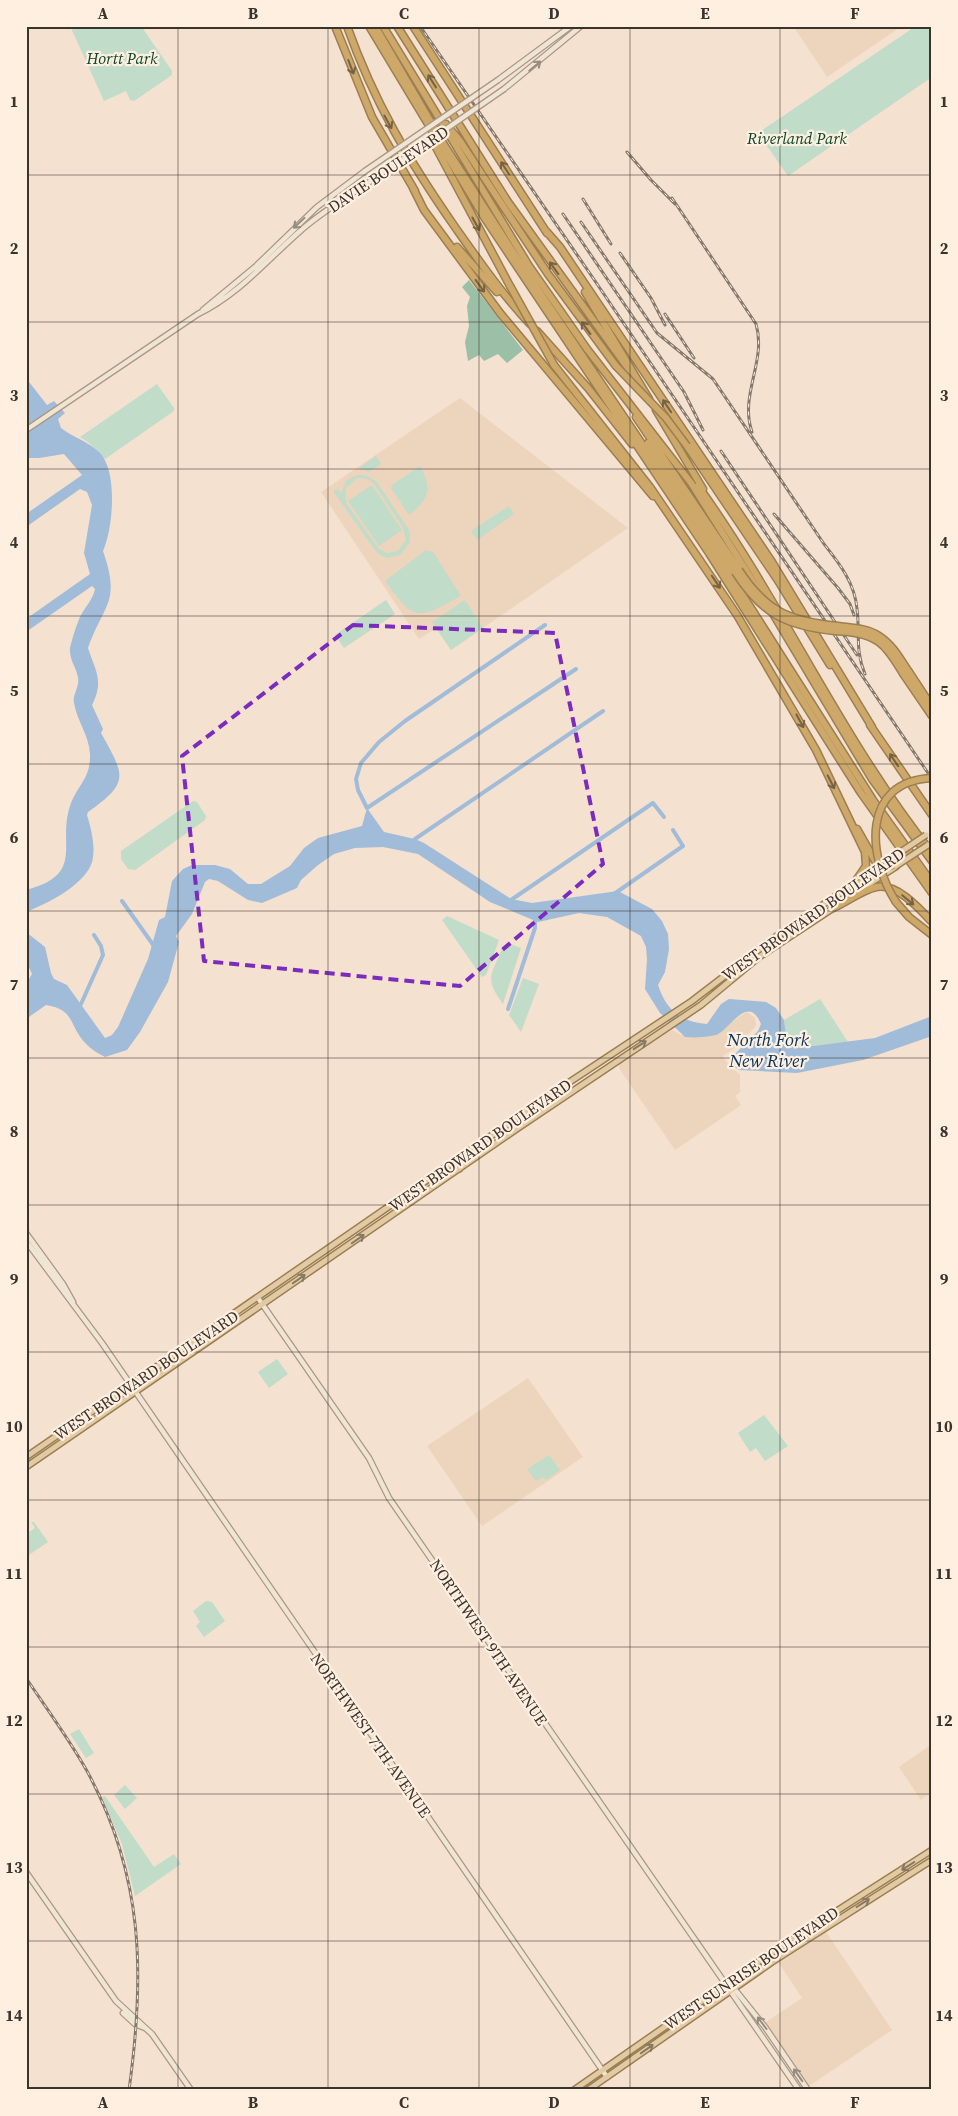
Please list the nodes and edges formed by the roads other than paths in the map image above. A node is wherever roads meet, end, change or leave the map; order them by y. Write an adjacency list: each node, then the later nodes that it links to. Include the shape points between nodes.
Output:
1 (335, 26): 18 (highway, one-way to 18, via 372,117)
2 (345, 26): 16 (highway, one-way to 16)
3 (370, 26): 13 (highway)
4 (375, 26): 26 (highway, via 524,269)
5 (385, 26): 15 (highway); 24 (highway, via 508,234)
6 (397, 26): 11 (highway)
7 (401, 26): 11 (highway)
8 (413, 26): 19 (highway, one-way to 8)
9 (571, 26): 12 (main road, DAVIE BOULEVARD, bridge)
10 (581, 26): 14 (main road, DAVIE BOULEVARD, one-way to 10, bridge, via 504,90)
11 (416, 56): 12 (highway, one-way to 11)
12 (451, 112): 14 (highway, bridge); 16 (main road, DAVIE BOULEVARD, bridge)
13 (423, 118): 28 (highway, via 514,264); 30 (highway, one-way to 30, bridge, via 436,149 554,364 647,483)
14 (456, 122): 17 (main road, DAVIE BOULEVARD, bridge); 25 (highway, one-way to 14, via 544,254)
15 (446, 124): 29 (highway, via 554,295); 35 (highway, one-way to 15, bridge, via 687,446 666,418 616,366 544,268)
16 (402, 146): 17 (highway, bridge); 20 (main road, DAVIE BOULEVARD, one-way to 20, bridge, via 310,213)
17 (408, 156): 21 (main road, DAVIE BOULEVARD, bridge, via 308,224 255,275); 23 (highway, via 492,279)
18 (413, 188): 23 (highway, via 466,258); 30 (highway, one-way to 30, via 424,210 500,313)
19 (546, 231): 25 (highway); 35 (highway, one-way to 19, via 772,562 560,247)
20 (229, 289): 21 (main road); 22 (main road, DAVIE BOULEVARD)
21 (221, 302): 22 (main road, DAVIE BOULEVARD)
22 (198, 314): 27 (main road, DAVIE BOULEVARD)
23 (524, 318): 28 (highway, via 588,388)
24 (595, 359): 31 (highway); 41 (highway, via 703,501 866,768)
25 (645, 392): 29 (highway)
26 (610, 394): 31 (highway); 45 (highway, via 866,790)
27 (26, 430)
28 (656, 474): 46 (highway, via 731,586 857,788)
29 (712, 506): 40 (highway, via 877,777)
30 (688, 542): 37 (highway, one-way to 37, via 777,681)
31 (737, 571): 32 (highway, bridge, via 751,596 778,617 806,628 869,636 884,646)
32 (907, 674): 33 (highway); 34 (highway)
33 (932, 707)
34 (932, 716)
35 (872, 727): 38 (highway, one-way to 35)
36 (932, 778): 49 (highway, bridge, via 914,780 885,801 878,816 875,836 882,876 896,902)
37 (847, 813): 42 (highway); 44 (highway, via 867,861)
38 (932, 815)
39 (930, 837): 42 (main road, WEST BROWARD BOULEVARD, bridge); 43 (main road, WEST BROWARD BOULEVARD, bridge)
40 (932, 853)
41 (932, 861)
42 (878, 866): 43 (highway); 44 (main road, WEST BROWARD BOULEVARD)
43 (896, 866): 47 (main road, WEST BROWARD BOULEVARD)
44 (857, 879): 50 (main road, WEST BROWARD BOULEVARD)
45 (932, 883)
46 (932, 893)
47 (833, 908): 48 (highway, one-way to 48, via 870,889 884,887 901,894); 51 (main road, WEST BROWARD BOULEVARD, via 760,957)
48 (932, 922)
49 (932, 935)
50 (731, 971): 51 (main road, via 731,977); 52 (main road, WEST BROWARD BOULEVARD, via 681,1009)
51 (701, 1004): 54 (main road, WEST BROWARD BOULEVARD, one-way to 51)
52 (520, 1116): 53 (main road, WEST BROWARD BOULEVARD); 54 (main road, via 517,1122 492,1140)
53 (483, 1142): 55 (main road, via 478,1151 458,1164); 58 (main road, WEST BROWARD BOULEVARD)
54 (490, 1147): 55 (main road, WEST BROWARD BOULEVARD)
55 (459, 1169): 60 (main road, WEST BROWARD BOULEVARD, one-way to 55)
56 (26, 1233): 59 (main road)
57 (26, 1241): 59 (main road)
58 (258, 1298): 60 (main road, NORTHWEST 9TH AVENUE); 61 (main road, WEST BROWARD BOULEVARD)
59 (73, 1303): 61 (main road, NORTHWEST 7TH AVENUE)
60 (263, 1304): 62 (main road, WEST BROWARD BOULEVARD); 70 (main road, NORTHWEST 9TH AVENUE, via 369,1458 389,1498)
61 (131, 1386): 62 (main road, NORTHWEST 7TH AVENUE); 63 (main road, WEST BROWARD BOULEVARD)
62 (135, 1392): 64 (main road, WEST BROWARD BOULEVARD); 72 (main road, NORTHWEST 7TH AVENUE)
63 (26, 1457)
64 (26, 1467)
65 (932, 1850): 68 (main road, WEST SUNRISE BOULEVARD, one-way to 68)
66 (932, 1860): 69 (main road, WEST SUNRISE BOULEVARD, one-way to 66)
67 (26, 1872): 74 (main road, via 123,2014 146,2028)
68 (835, 1911): 69 (main road); 70 (main road, WEST SUNRISE BOULEVARD)
69 (830, 1924): 71 (main road, WEST SUNRISE BOULEVARD)
70 (726, 1983): 71 (main road, NORTHWEST 9TH AVENUE); 72 (main road, WEST SUNRISE BOULEVARD)
71 (732, 1989): 73 (main road, WEST SUNRISE BOULEVARD, one-way to 71); 77 (main road, NORTHWEST 9TH AVENUE); 78 (main road, NORTHWEST 9TH AVENUE, one-way to 71)
72 (602, 2070): 73 (main road, NORTHWEST 7TH AVENUE); 75 (main road, WEST SUNRISE BOULEVARD)
73 (607, 2077): 76 (main road, WEST SUNRISE BOULEVARD)
74 (191, 2090)
75 (574, 2090)
76 (588, 2090)
77 (799, 2090)
78 (808, 2090)

